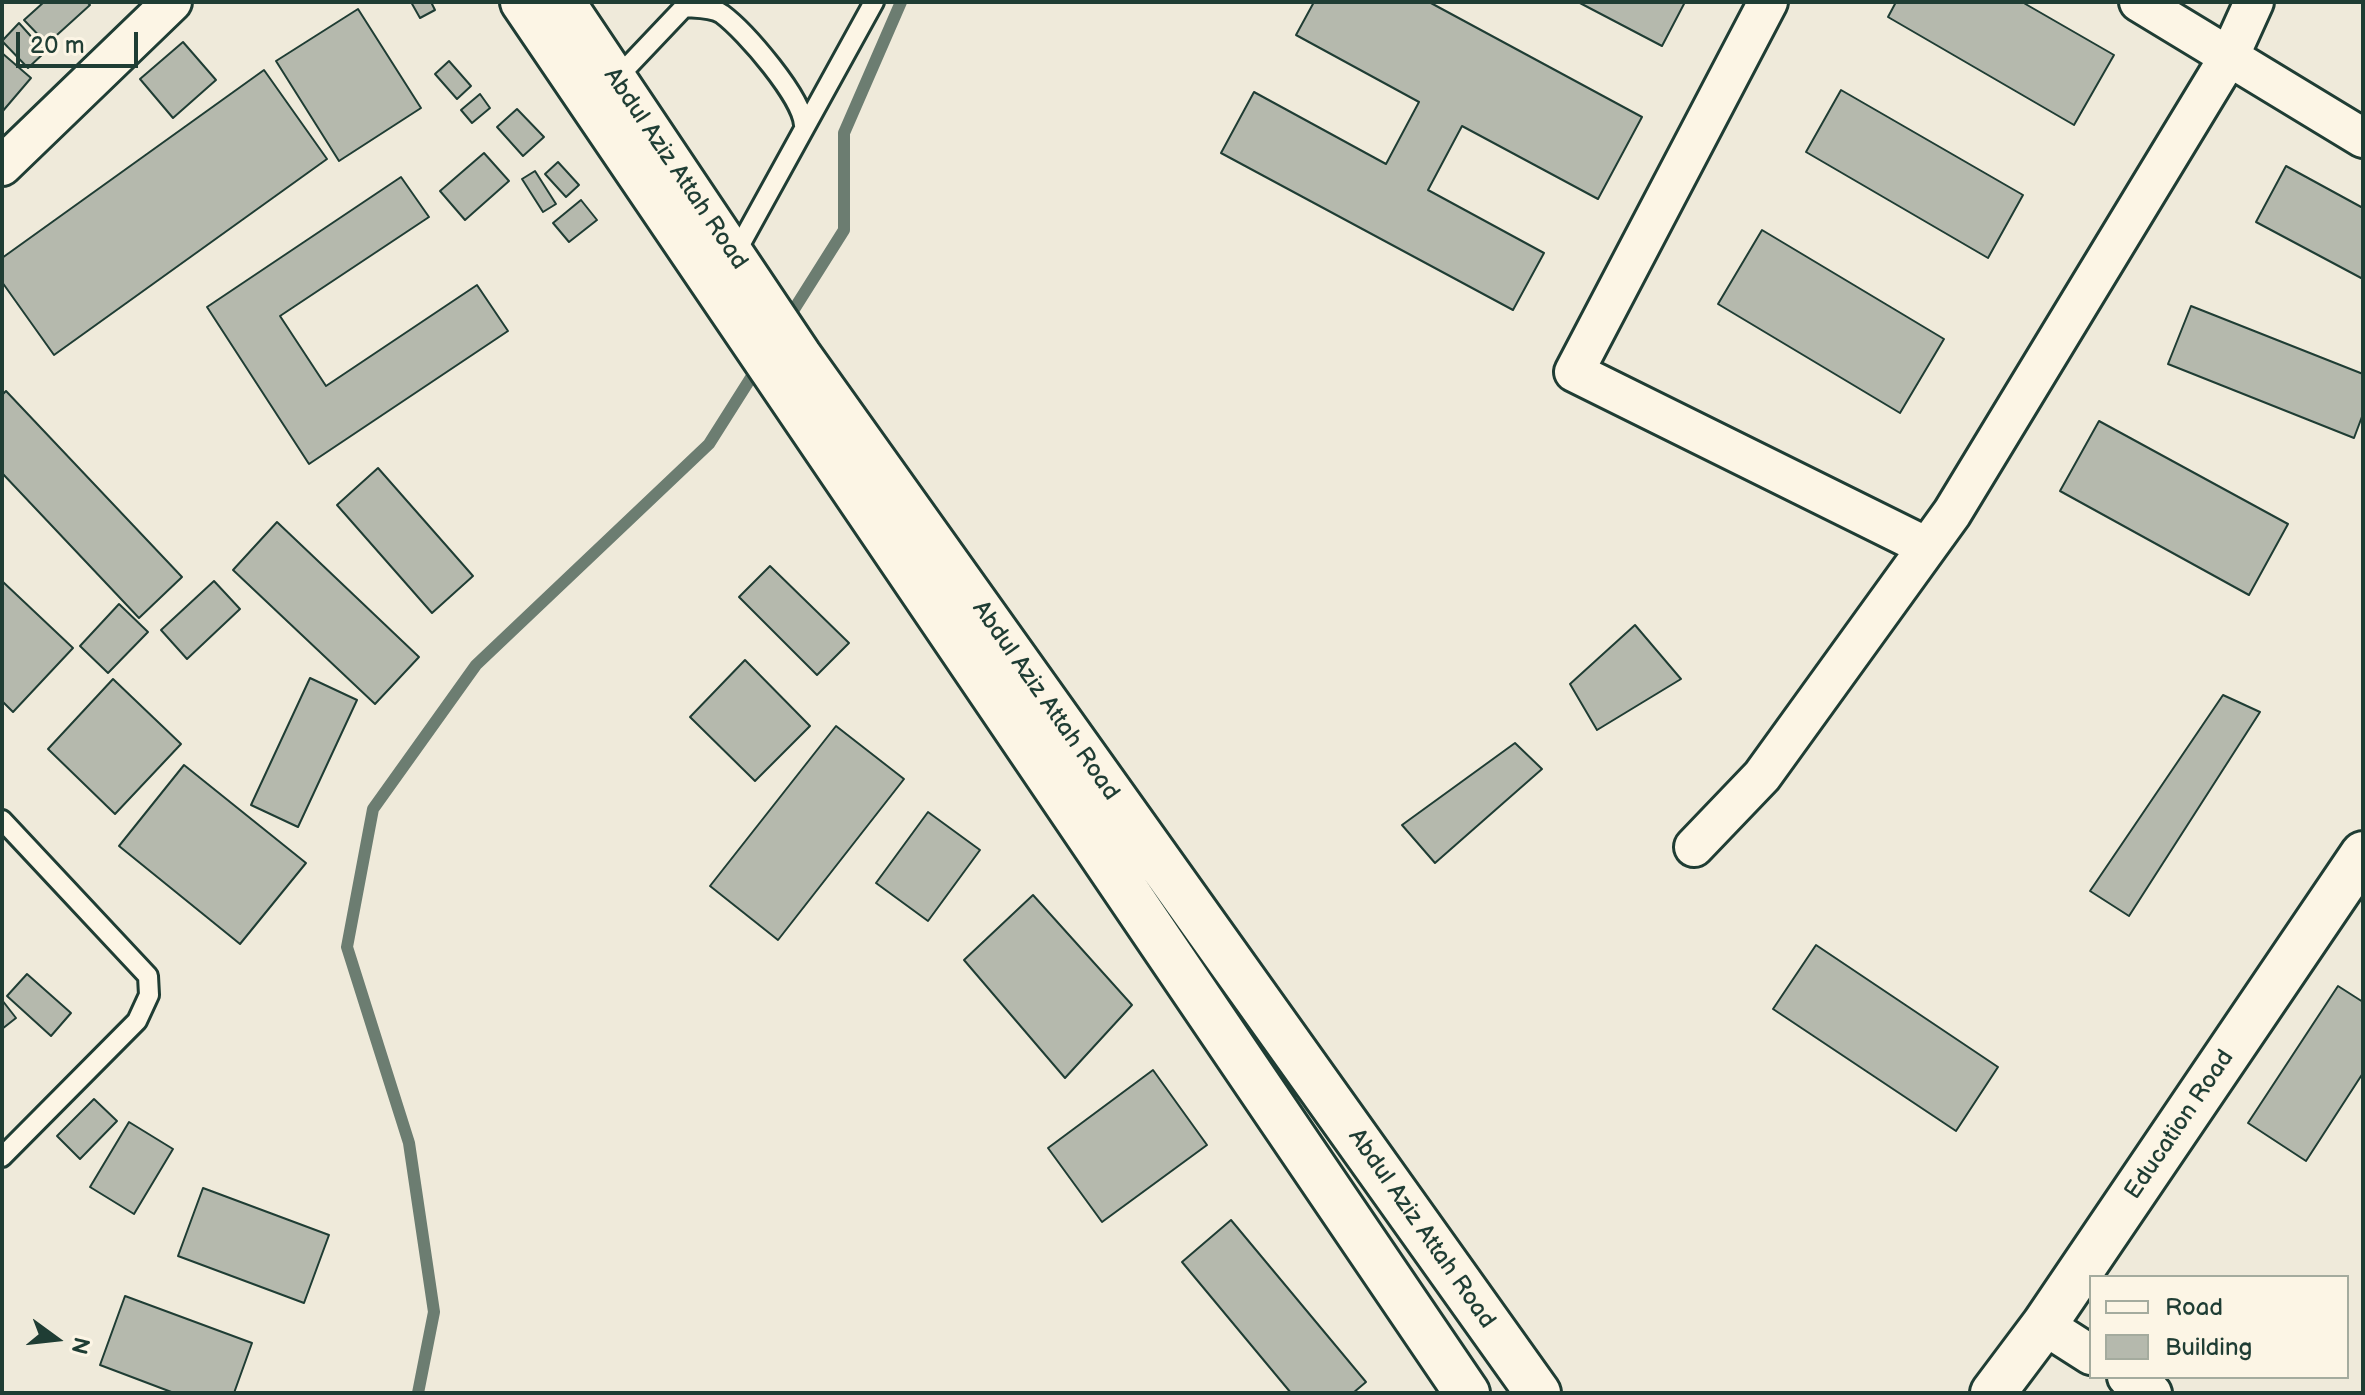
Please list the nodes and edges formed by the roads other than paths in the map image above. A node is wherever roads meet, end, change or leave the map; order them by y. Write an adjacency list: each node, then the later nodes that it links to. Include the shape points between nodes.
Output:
1 (172, 2): 13 (street)
2 (523, 2): 15 (main road, Abdul Aziz Attah Road)
3 (562, 2): 10 (main road, Abdul Aziz Attah Road)
4 (874, 2): 11 (lane)
5 (1768, 2): 16 (street, via 1574,372)
6 (2139, 2): 9 (street)
7 (2254, 2): 9 (street)
8 (687, 4): 10 (lane); 11 (lane, via 719,12 736,28 796,98)
9 (2230, 55): 12 (street); 16 (street)
10 (615, 80): 14 (main road, Abdul Aziz Attah Road)
11 (804, 125): 14 (lane)
12 (2363, 138)
13 (2, 166)
14 (734, 256): 15 (main road, Abdul Aziz Attah Road)
15 (775, 346): 24 (main road, Abdul Aziz Attah Road); 25 (main road, Abdul Aziz Attah Road)
16 (1927, 547): 18 (street, via 1762,776)
17 (2, 820): 20 (lane, via 148,976 149,995 137,1021)
18 (1694, 847)
19 (2363, 854): 21 (main road, Education Road)
20 (2, 1157)
21 (2044, 1325): 22 (street); 26 (main road, Education Road)
22 (2089, 1354)
23 (2130, 1379): 27 (street)
24 (1467, 1393)
25 (1538, 1393)
26 (1993, 1393)
27 (2152, 1393)

